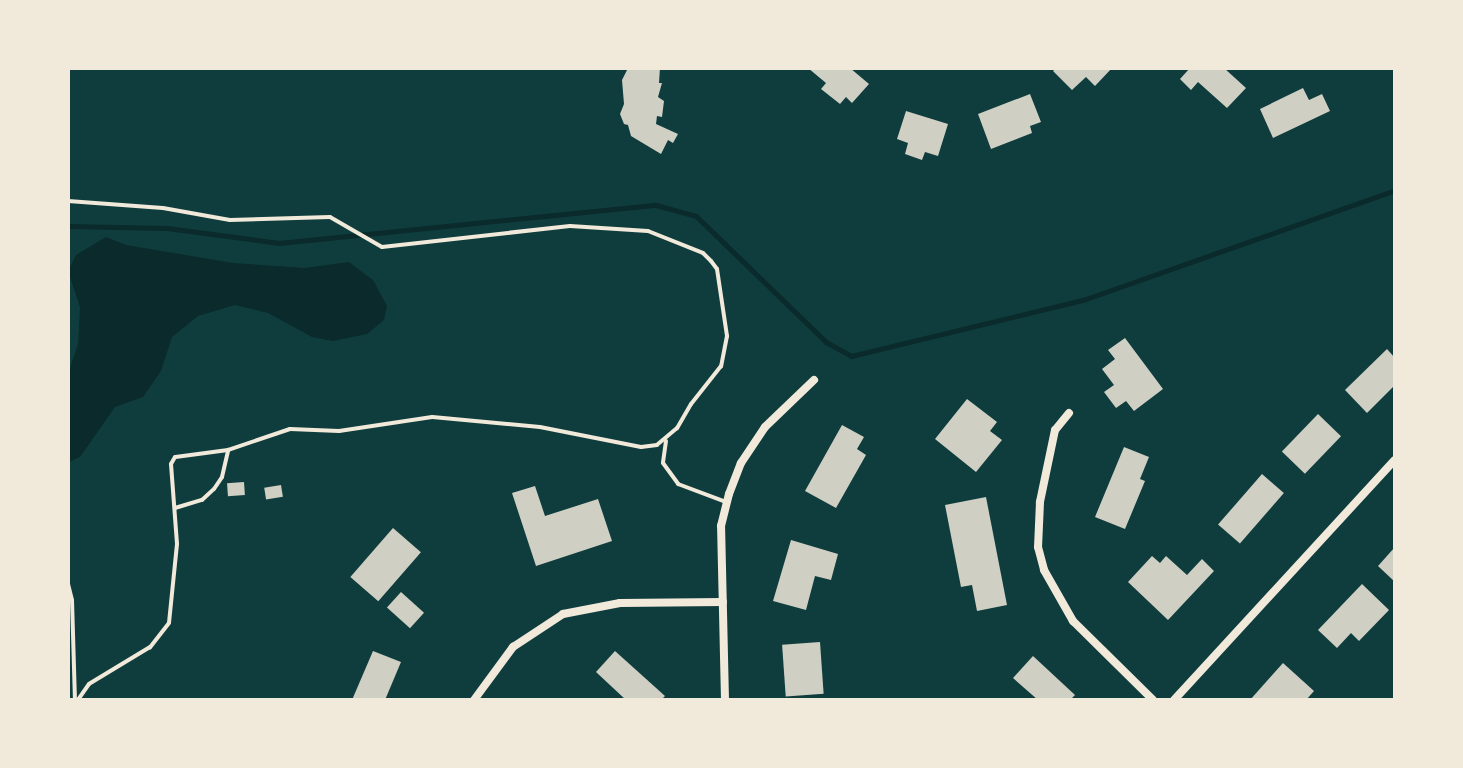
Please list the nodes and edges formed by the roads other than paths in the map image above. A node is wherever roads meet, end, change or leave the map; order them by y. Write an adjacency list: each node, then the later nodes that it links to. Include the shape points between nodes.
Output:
1 (68, 201): 4 (lane, via 261,222 330,217 382,247 570,226 648,231 703,253 717,269 727,336 721,366)
2 (814, 380): 7 (street, via 765,427 741,463)
3 (1069, 413): 14 (street, via 1055,430 1040,502 1038,547 1044,570 1073,621)
4 (667, 439): 5 (lane, via 641,447 553,429 432,417 339,431 290,429); 7 (lane, via 663,463 678,484)
5 (228, 450): 8 (lane, via 214,489 202,500); 8 (lane, via 175,457)
6 (1395, 460): 15 (street)
7 (727, 503): 10 (street, via 721,526)
8 (175, 508): 11 (lane, via 173,595 164,633 135,660 89,684)
9 (68, 584): 11 (lane)
10 (723, 602): 12 (street, via 620,603 563,614 513,647); 13 (street)
11 (77, 700)
12 (474, 700)
13 (725, 700)
14 (1153, 700)
15 (1174, 700)

